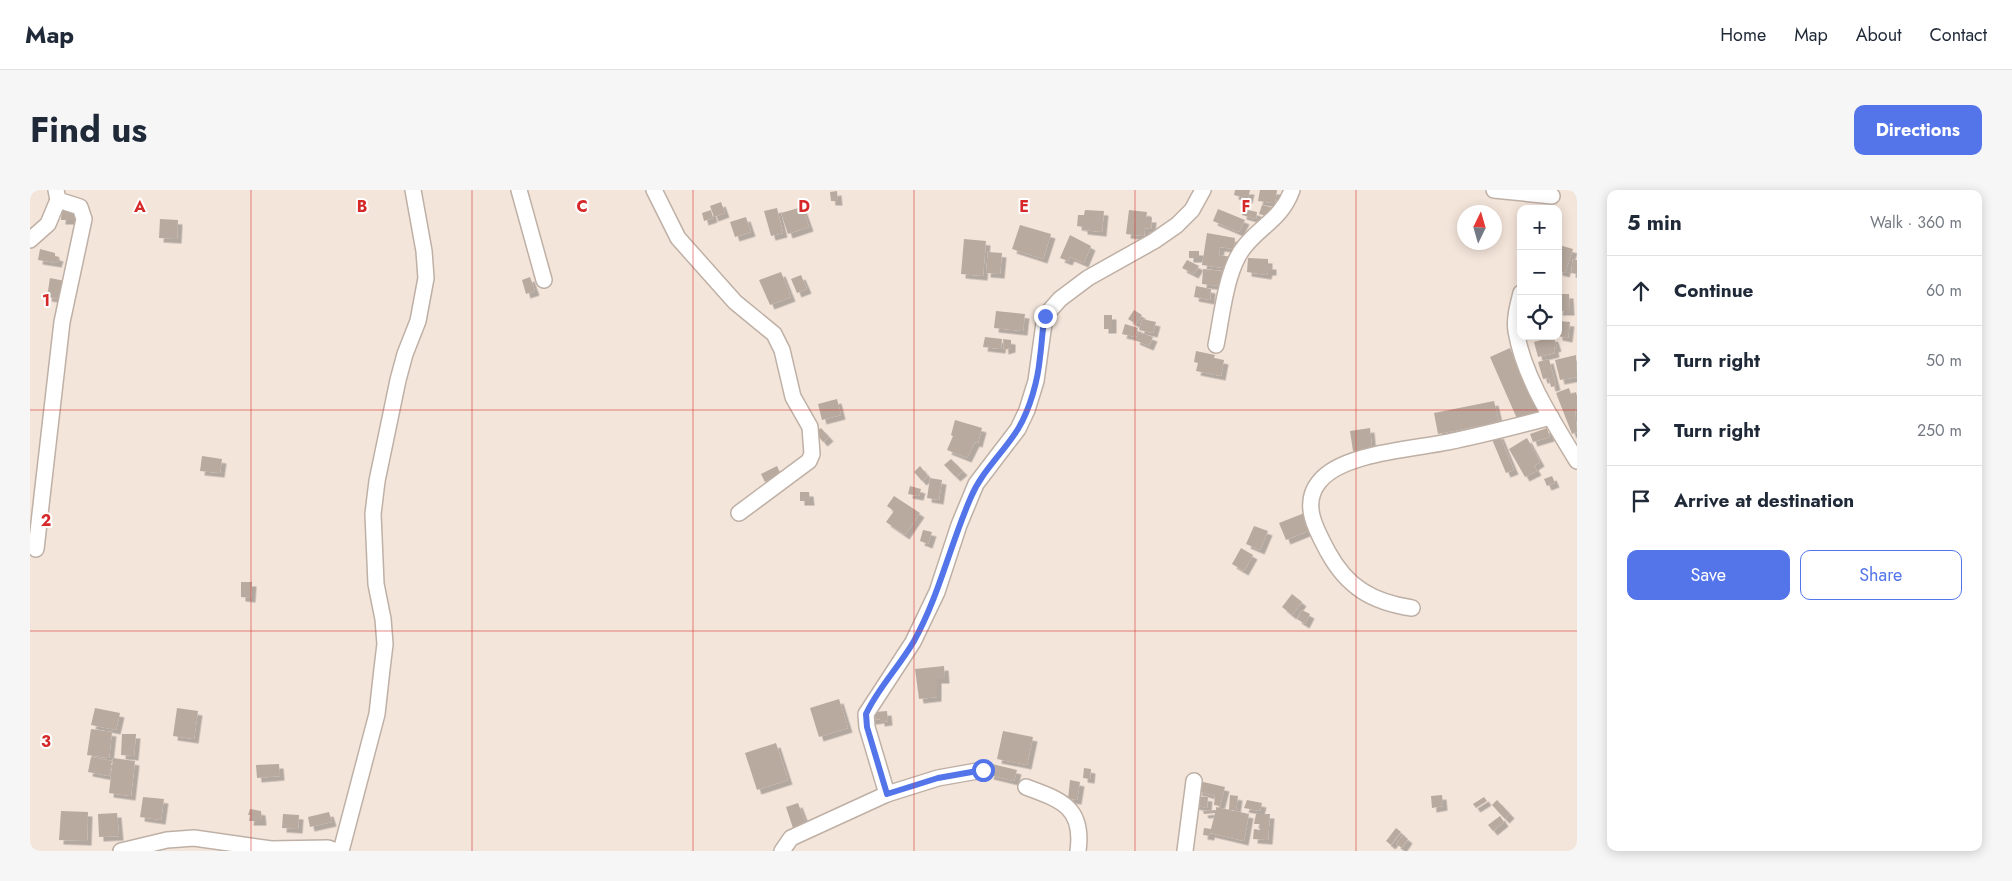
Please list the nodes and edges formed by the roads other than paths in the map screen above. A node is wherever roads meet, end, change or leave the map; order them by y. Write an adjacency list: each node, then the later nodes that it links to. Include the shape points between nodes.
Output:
1 (414, 190): 26 (street, via 426,278 418,321 398,380 377,481 373,514 376,584 384,635 382,669 377,714)
2 (519, 190): 10 (street)
3 (654, 190): 17 (street, via 678,238 735,302 774,334 782,350 794,397 810,427 812,454 809,461)
4 (1203, 190): 23 (street, via 1192,210 1178,225 1088,278 1060,299 1045,316 1041,356 1027,410 1018,429 976,484 937,592 913,642 866,714)
5 (1292, 190): 12 (street, via 1274,220 1245,246 1234,264)
6 (1494, 190): 8 (street)
7 (57, 195): 9 (street, via 48,224); 18 (street, via 80,207 84,219 62,322)
8 (1551, 198)
9 (30, 240)
10 (544, 280)
11 (1521, 295): 13 (street, via 1516,330 1524,359)
12 (1216, 345)
13 (1551, 417): 15 (street, via 1448,442); 16 (street)
14 (1382, 439): 15 (street)
15 (1375, 454): 19 (street, via 1328,473 1312,494 1310,508 1316,531 1342,576 1387,604)
16 (1577, 461)
17 (738, 513)
18 (36, 549)
19 (1412, 608)
20 (983, 770): 23 (street, via 938,778)
21 (1194, 780): 29 (street)
22 (1026, 787): 28 (street, via 1064,803 1078,821)
23 (887, 794): 27 (street, via 791,838)
24 (121, 851): 25 (street, via 167,840 194,838 271,849 328,848)
25 (336, 851)
26 (341, 851)
27 (782, 851)
28 (1078, 851)
29 (1185, 851)

